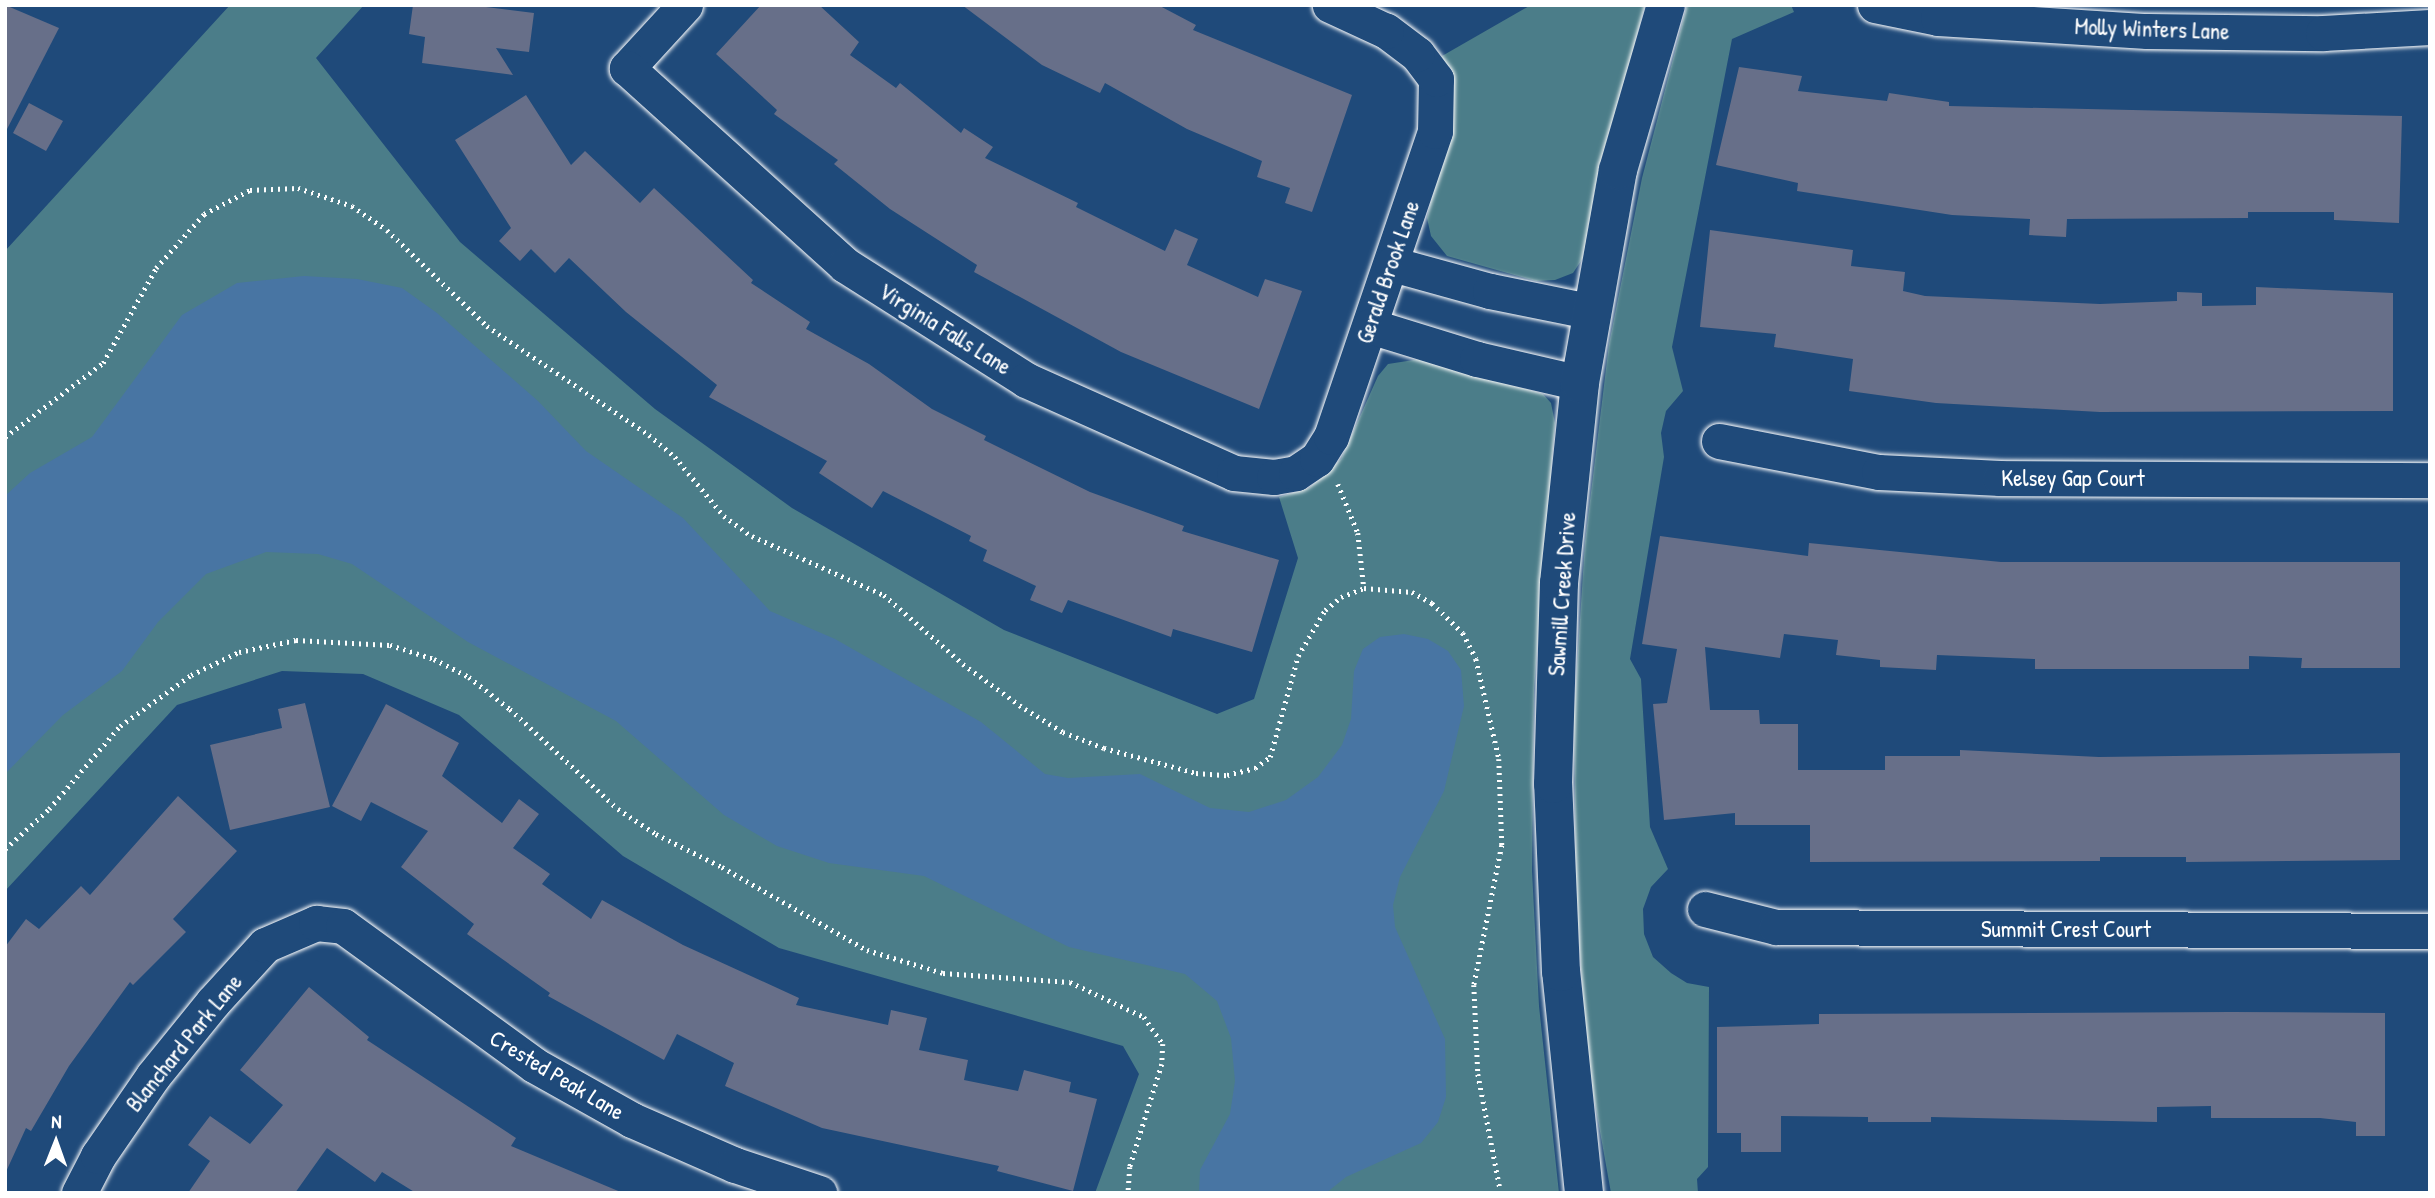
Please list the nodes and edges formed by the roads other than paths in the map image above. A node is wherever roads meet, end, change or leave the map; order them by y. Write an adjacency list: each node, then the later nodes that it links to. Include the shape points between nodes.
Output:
1 (685, 5): 11 (street, Virginia Falls Lane, via 627,68 845,265 1026,380 1234,473 1274,477 1296,472)
2 (1331, 5): 6 (street, Gerald Brook Lane, via 1386,31 1417,54 1436,79 1435,131)
3 (1666, 5): 7 (street, Sawmill Creek Drive, via 1618,170)
4 (1875, 5): 5 (street, Molly Winters Lane, via 1938,18 2147,31 2323,33)
5 (2430, 27)
6 (1392, 264): 7 (street); 8 (street, Gerald Brook Lane)
7 (1592, 312): 9 (street, Sawmill Creek Drive)
8 (1370, 326): 9 (street, via 1477,359); 11 (street, Gerald Brook Lane, via 1331,437)
9 (1580, 383): 18 (street, Sawmill Creek Drive, via 1559,583 1553,784 1561,972)
10 (1719, 441): 12 (street, Kelsey Gap Court, via 1879,472 2000,478)
11 (1317, 459)
12 (2430, 480)
13 (1705, 909): 15 (street, Summit Crest Court, via 1776,927)
14 (316, 922): 16 (street, Blanchard Park Lane, via 265,945 213,1002 153,1076 98,1156); 17 (street, Crested Peak Lane, via 343,926 534,1065 632,1120 735,1165)
15 (2430, 931)
16 (79, 1193)
17 (819, 1193)
18 (1584, 1193)

